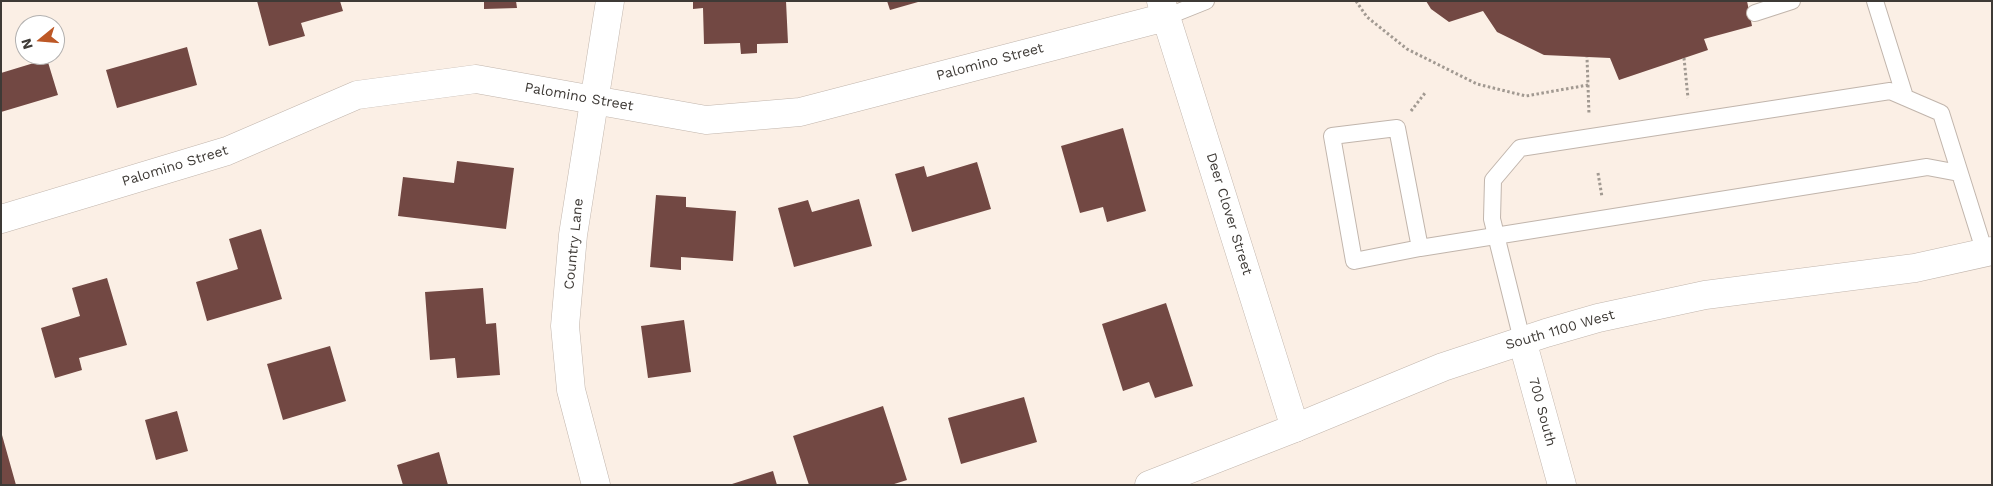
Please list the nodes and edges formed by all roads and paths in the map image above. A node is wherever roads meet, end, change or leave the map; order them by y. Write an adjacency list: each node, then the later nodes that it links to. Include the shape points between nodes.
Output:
1 (610, 1): 12 (street, Country Lane)
2 (1206, 1): 6 (lane)
3 (1356, 1): 10 (path, via 1367,17 1407,49 1477,84 1526,96)
4 (1792, 1): 7 (lane)
5 (1875, 1): 11 (lane)
6 (1164, 9): 12 (street, Palomino Street, via 800,112 706,120); 21 (street, Deer Clover Street)
7 (1755, 13)
8 (1587, 57): 10 (path)
9 (1684, 58): 13 (path)
10 (1588, 85): 14 (path)
11 (1905, 98): 15 (lane, via 1941,113); 17 (lane, via 1890,91 1520,148 1493,180 1492,219)
12 (594, 100): 16 (street, Palomino Street, via 476,79 357,95 226,151); 22 (street, Country Lane, via 573,235 565,326 571,390)
13 (1688, 101)
14 (1589, 118)
15 (1959, 173): 17 (lane, via 1926,167); 19 (lane)
16 (1, 219)
17 (1496, 236): 18 (lane); 20 (lane)
18 (1420, 248): 18 (lane, via 1397,128 1332,136 1354,261)
19 (1989, 252): 20 (street, South 1100 West, via 1916,268 1696,297 1598,318)
20 (1522, 340): 21 (street, South 1100 West, via 1442,367); 24 (street, 700 South)
21 (1295, 428): 23 (street, South 1100 West)
22 (596, 485)
23 (1149, 485)
24 (1562, 485)

